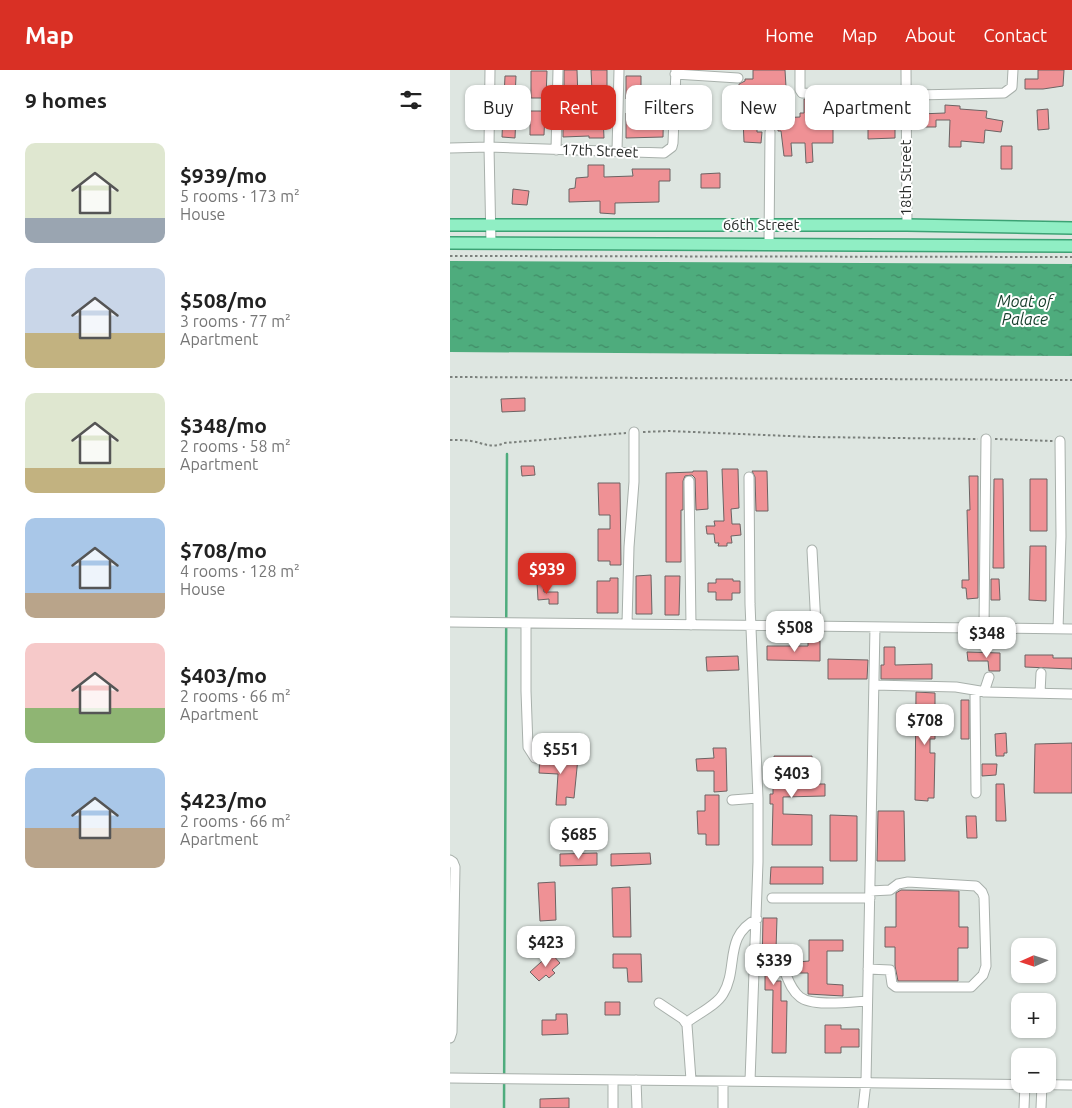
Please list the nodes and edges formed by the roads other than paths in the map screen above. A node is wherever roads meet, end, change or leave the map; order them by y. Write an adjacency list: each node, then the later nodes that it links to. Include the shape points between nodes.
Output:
1 (490, 70): 14 (street)
2 (558, 70): 16 (street)
3 (619, 70): 17 (street)
4 (800, 70): 10 (street, via 800,90)
5 (906, 70): 9 (street, 18th Street)
6 (1013, 70): 11 (street, via 1012,87 1004,93)
7 (676, 72): 8 (street); 17 (street, 17th Street, via 672,147 658,153)
8 (738, 78)
9 (906, 85)
10 (805, 93)
11 (929, 94)
12 (906, 130): 21 (street, 18th Street)
13 (770, 132): 20 (street)
14 (489, 147): 15 (street, 17th Street); 16 (street, 17th Street); 19 (street)
15 (450, 148)
16 (556, 150): 17 (street, 17th Street)
17 (617, 151)
18 (450, 225): 19 (main road, 66th Street)
19 (491, 225): 20 (main road, 66th Street); 24 (street)
20 (768, 225): 21 (main road, 66th Street); 25 (street)
21 (907, 226): 22 (main road, 66th Street)
22 (1072, 228)
23 (450, 243): 24 (main road, 66th Street)
24 (491, 243): 25 (main road, 66th Street)
25 (769, 244): 26 (main road, 66th Street)
26 (1072, 246)
27 (634, 432): 35 (street)
28 (986, 439): 40 (street)
29 (1060, 441): 41 (street)
30 (749, 477): 37 (street)
31 (689, 481): 36 (street)
32 (812, 550): 38 (street)
33 (450, 622): 34 (street)
34 (526, 623): 35 (street); 49 (street, via 528,747)
35 (627, 624): 36 (street)
36 (691, 624): 37 (street)
37 (752, 625): 38 (street); 51 (street)
38 (816, 626): 39 (street)
39 (875, 626): 40 (street); 45 (street)
40 (984, 628): 41 (street)
41 (1058, 628): 42 (street)
42 (1072, 629)
43 (1040, 673): 47 (street)
44 (989, 677): 46 (street)
45 (874, 685): 46 (street, via 956,687); 54 (street)
46 (979, 691): 47 (street); 50 (street)
47 (1040, 693): 48 (street)
48 (1072, 694)
49 (535, 758)
50 (976, 793)
51 (758, 798): 52 (street); 56 (street)
52 (732, 800)
53 (450, 860): 62 (street, via 455,867)
54 (870, 894): 55 (street); 57 (street); 57 (street, via 908,882 976,886 984,897 986,966 984,975 971,987 896,987 892,984 890,970)
55 (772, 898)
56 (756, 919): 61 (street, via 738,935 721,996); 67 (street)
57 (868, 969): 59 (street)
58 (784, 970): 59 (street, via 794,991 806,1001)
59 (867, 1001): 69 (street)
60 (659, 1003): 61 (street)
61 (686, 1023): 66 (street)
62 (450, 1038)
63 (450, 1078): 64 (street)
64 (614, 1080): 65 (street); 75 (street)
65 (636, 1080): 66 (street); 76 (street)
66 (691, 1080): 68 (street)
67 (750, 1081): 68 (street); 69 (street)
68 (723, 1082): 77 (street)
69 (866, 1082): 70 (street); 78 (street)
70 (1011, 1084)
71 (1056, 1085): 72 (street)
72 (1072, 1085)
73 (1024, 1093): 79 (street)
74 (1042, 1093): 80 (street)
75 (613, 1108)
76 (637, 1108)
77 (723, 1108)
78 (862, 1108)
79 (1024, 1108)
80 (1041, 1108)

